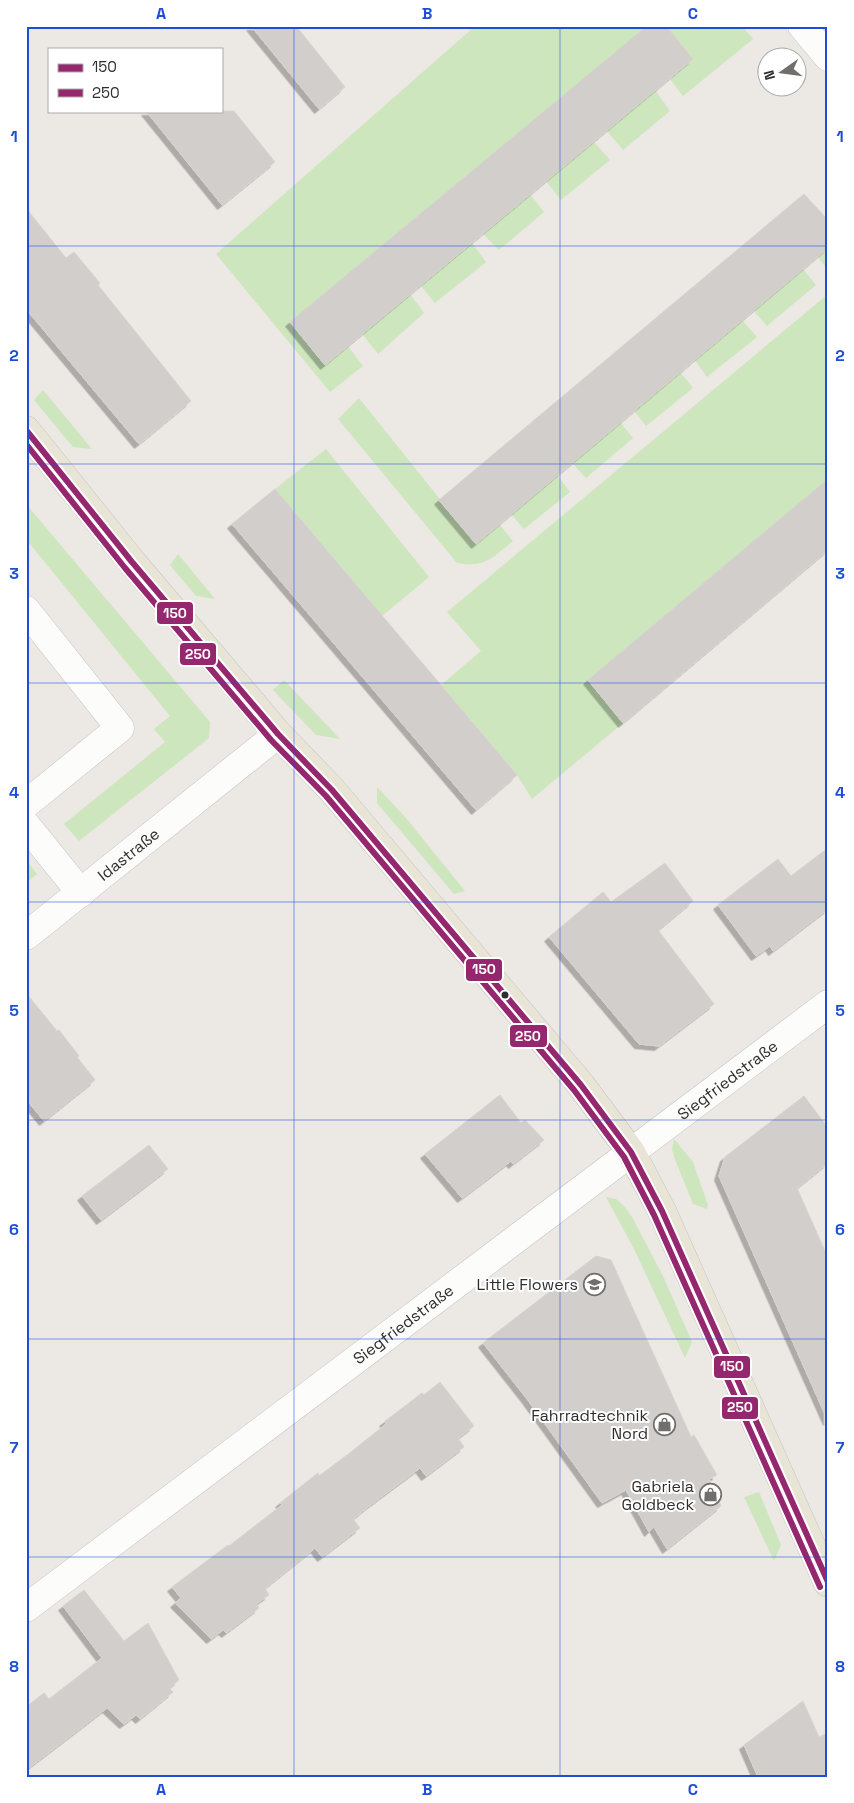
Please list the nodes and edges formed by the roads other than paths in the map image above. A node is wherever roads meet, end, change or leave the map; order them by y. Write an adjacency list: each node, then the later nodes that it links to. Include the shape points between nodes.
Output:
1 (802, 26): 2 (street)
2 (828, 57)
3 (31, 444): 5 (main road)
4 (26, 610): 6 (street, via 120,728)
5 (278, 734): 8 (street, Idastraße); 11 (main road, via 332,790 427,901 581,1086)
6 (26, 804)
7 (26, 825): 8 (street)
8 (81, 893): 9 (street, Idastraße)
9 (26, 936)
10 (828, 1004): 11 (street, Siegfriedstraße)
11 (631, 1152): 12 (main road, via 662,1211); 13 (street, Siegfriedstraße)
12 (828, 1583)
13 (26, 1608)

